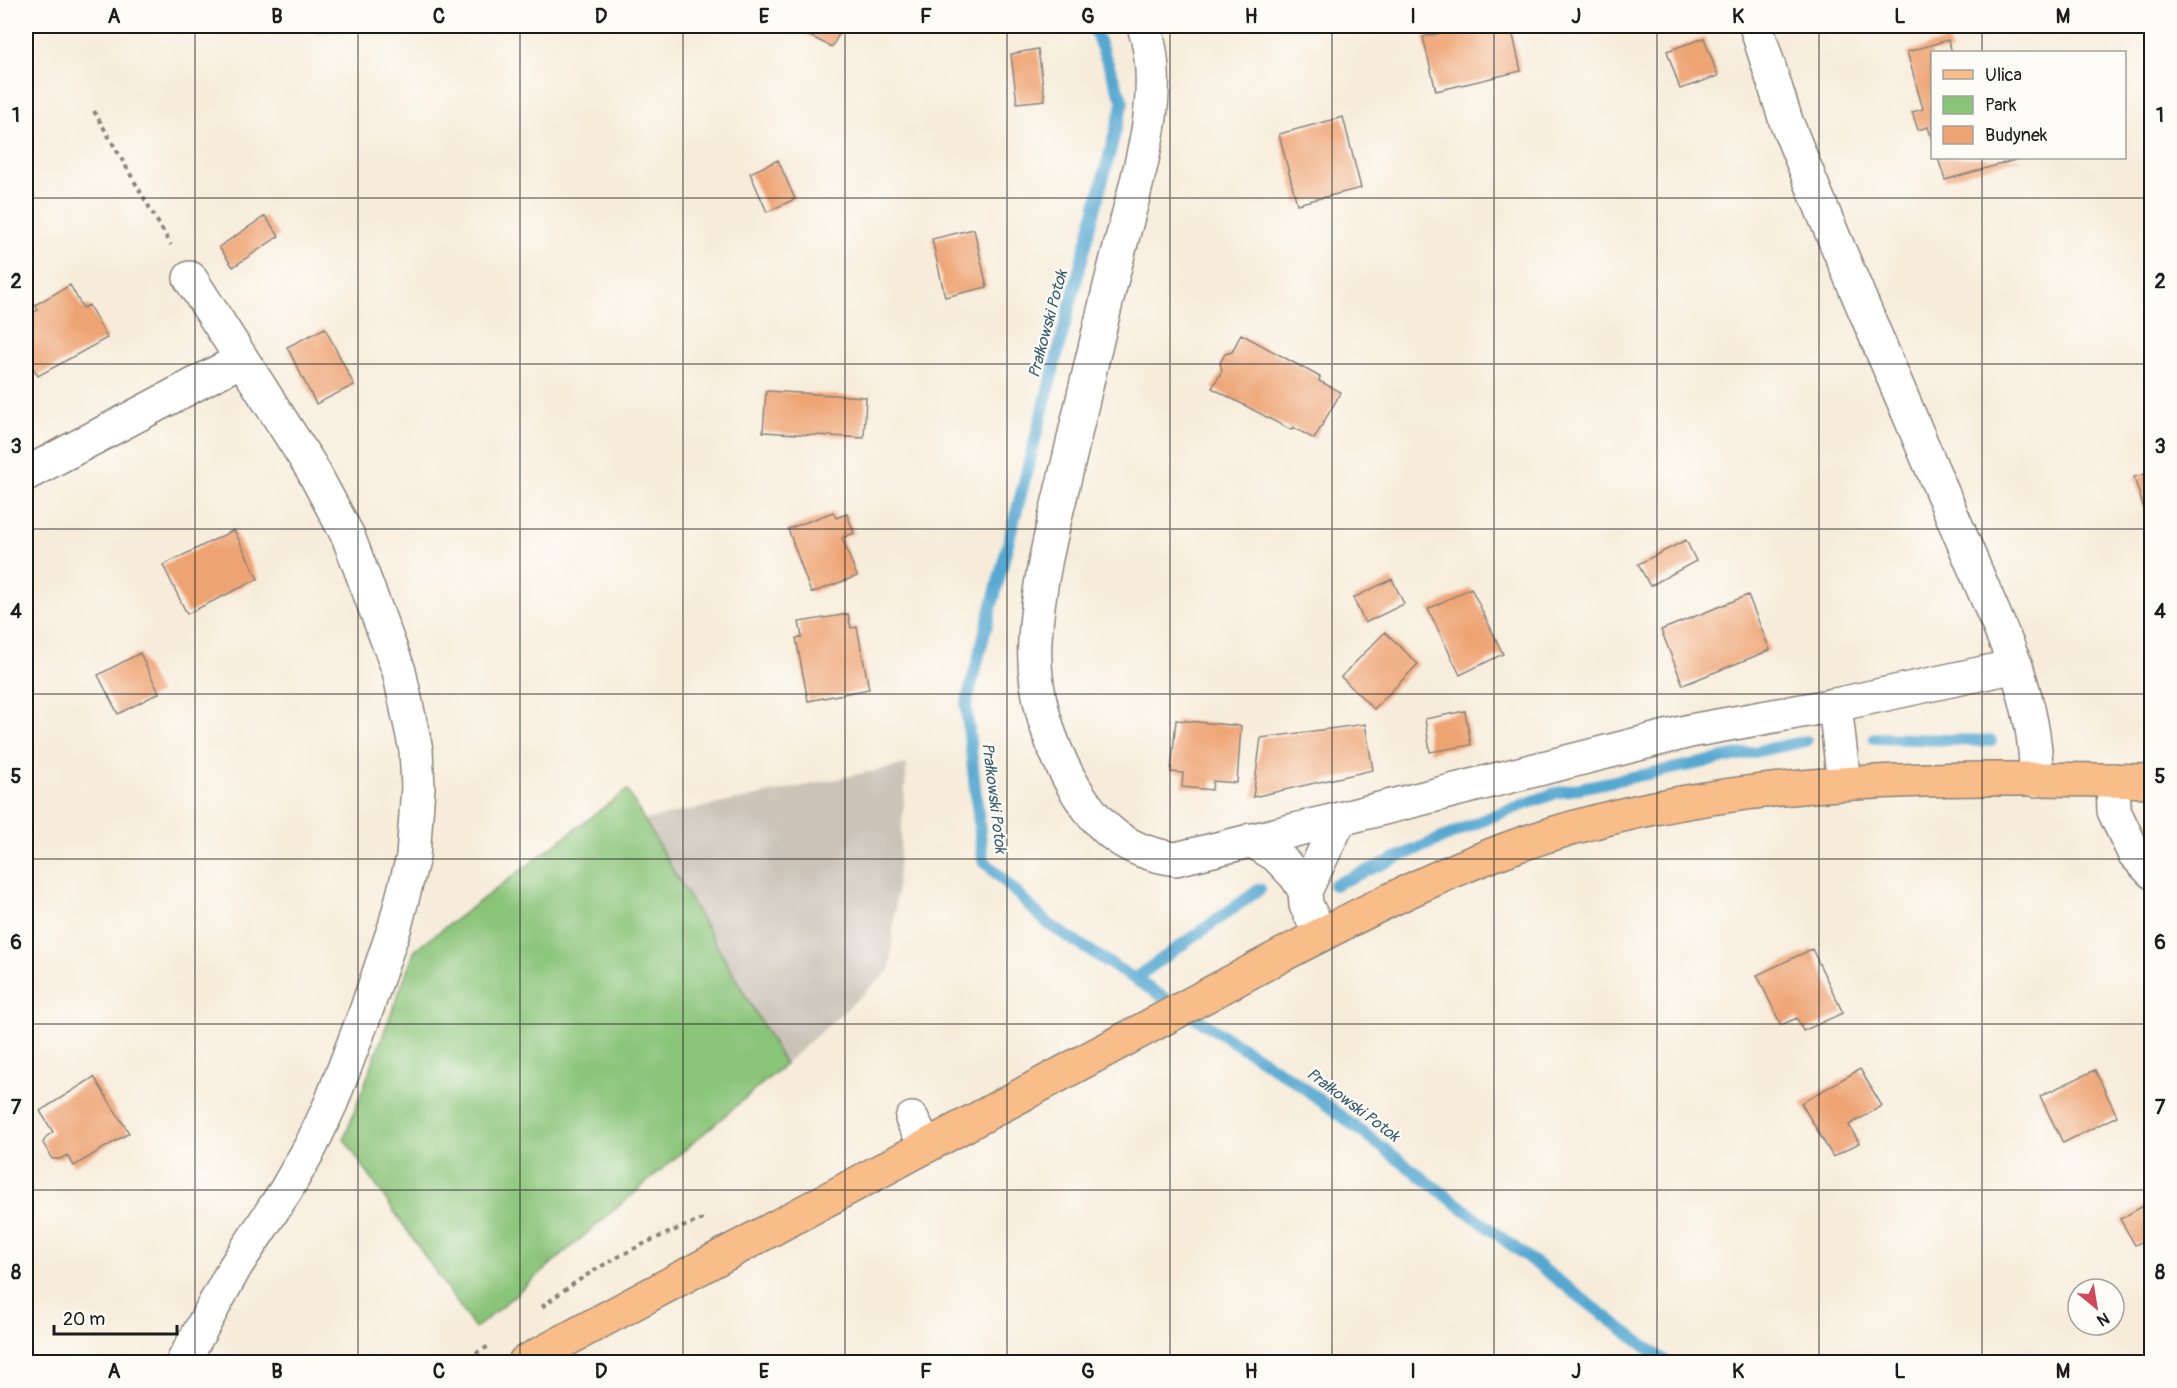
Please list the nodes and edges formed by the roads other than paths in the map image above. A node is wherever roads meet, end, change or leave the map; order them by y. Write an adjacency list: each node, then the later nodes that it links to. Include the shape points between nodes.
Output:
1 (1144, 26): 13 (street, via 1152,104 1044,565 1035,641 1038,685 1049,737 1066,774 1104,829 1151,855 1176,859)
2 (1756, 26): 6 (street, via 1786,121)
3 (190, 278): 4 (street)
4 (241, 360): 5 (street); 17 (street, via 330,498 385,630 414,739 417,826 395,926 331,1103 296,1172 235,1267)
5 (26, 474)
6 (2016, 666): 7 (street); 8 (street, via 2032,728)
7 (1835, 705): 11 (street); 12 (street, via 1690,731)
8 (2036, 780): 9 (main road); 11 (main road)
9 (2114, 780): 10 (main road); 14 (street, via 2114,811 2134,853)
10 (2151, 781)
11 (1844, 783): 16 (main road, via 1709,798 1642,811 1514,846 1448,873)
12 (1340, 819): 13 (street); 15 (street)
13 (1251, 840): 15 (street, via 1286,864)
14 (2151, 872)
15 (1305, 891): 16 (street, via 1306,905)
16 (1321, 935): 18 (main road, via 1106,1051 919,1133)
17 (183, 1362)
18 (525, 1362)

